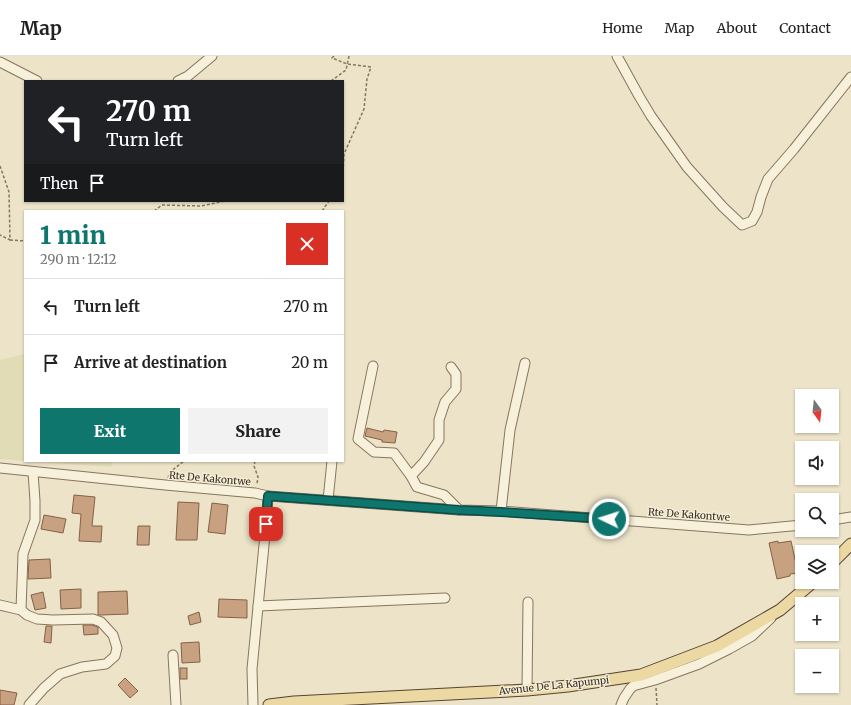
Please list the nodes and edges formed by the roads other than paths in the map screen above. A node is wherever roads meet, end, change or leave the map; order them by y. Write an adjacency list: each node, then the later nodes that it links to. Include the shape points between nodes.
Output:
1 (212, 56): 6 (street)
2 (616, 56): 4 (street, via 638,96 687,167 742,225 752,221 768,179)
3 (0, 62): 5 (street)
4 (851, 77)
5 (35, 80)
6 (180, 80)
7 (525, 363): 17 (street, via 510,430)
8 (373, 366): 13 (street, via 358,439 374,452 394,453)
9 (451, 366): 13 (street, via 456,374 456,389 445,402 440,420 439,440 424,462)
10 (332, 462): 15 (street)
11 (0, 468): 12 (street, Rte De Kakontwe)
12 (33, 472): 14 (street, Rte De Kakontwe); 28 (street, via 35,520 23,554)
13 (410, 476): 16 (street, via 417,487 444,495)
14 (268, 496): 15 (street, Rte De Kakontwe); 27 (street)
15 (328, 500): 16 (street, Rte De Kakontwe)
16 (459, 510): 17 (street, Rte De Kakontwe)
17 (501, 512): 20 (street, Rte De Kakontwe, via 749,530)
18 (851, 517): 19 (street)
19 (839, 519)
20 (795, 526)
21 (851, 544): 22 (main road)
22 (839, 556)
23 (805, 589): 29 (main road, Avenue De La Kapumpi)
24 (445, 598): 27 (street)
25 (528, 602): 31 (street)
26 (0, 605): 28 (street)
27 (258, 606): 34 (street, via 252,669)
28 (21, 610): 32 (street, via 37,619 101,622 113,635 117,648 115,656 106,664 82,667 60,674)
29 (780, 610): 31 (main road, Avenue De La Kapumpi, via 717,646 641,675); 36 (street, via 752,636 729,649 699,664 633,686)
30 (172, 655): 33 (street)
31 (527, 690): 35 (main road, Avenue De La Kapumpi)
32 (29, 705)
33 (176, 705)
34 (253, 705)
35 (269, 705)
36 (621, 705)

